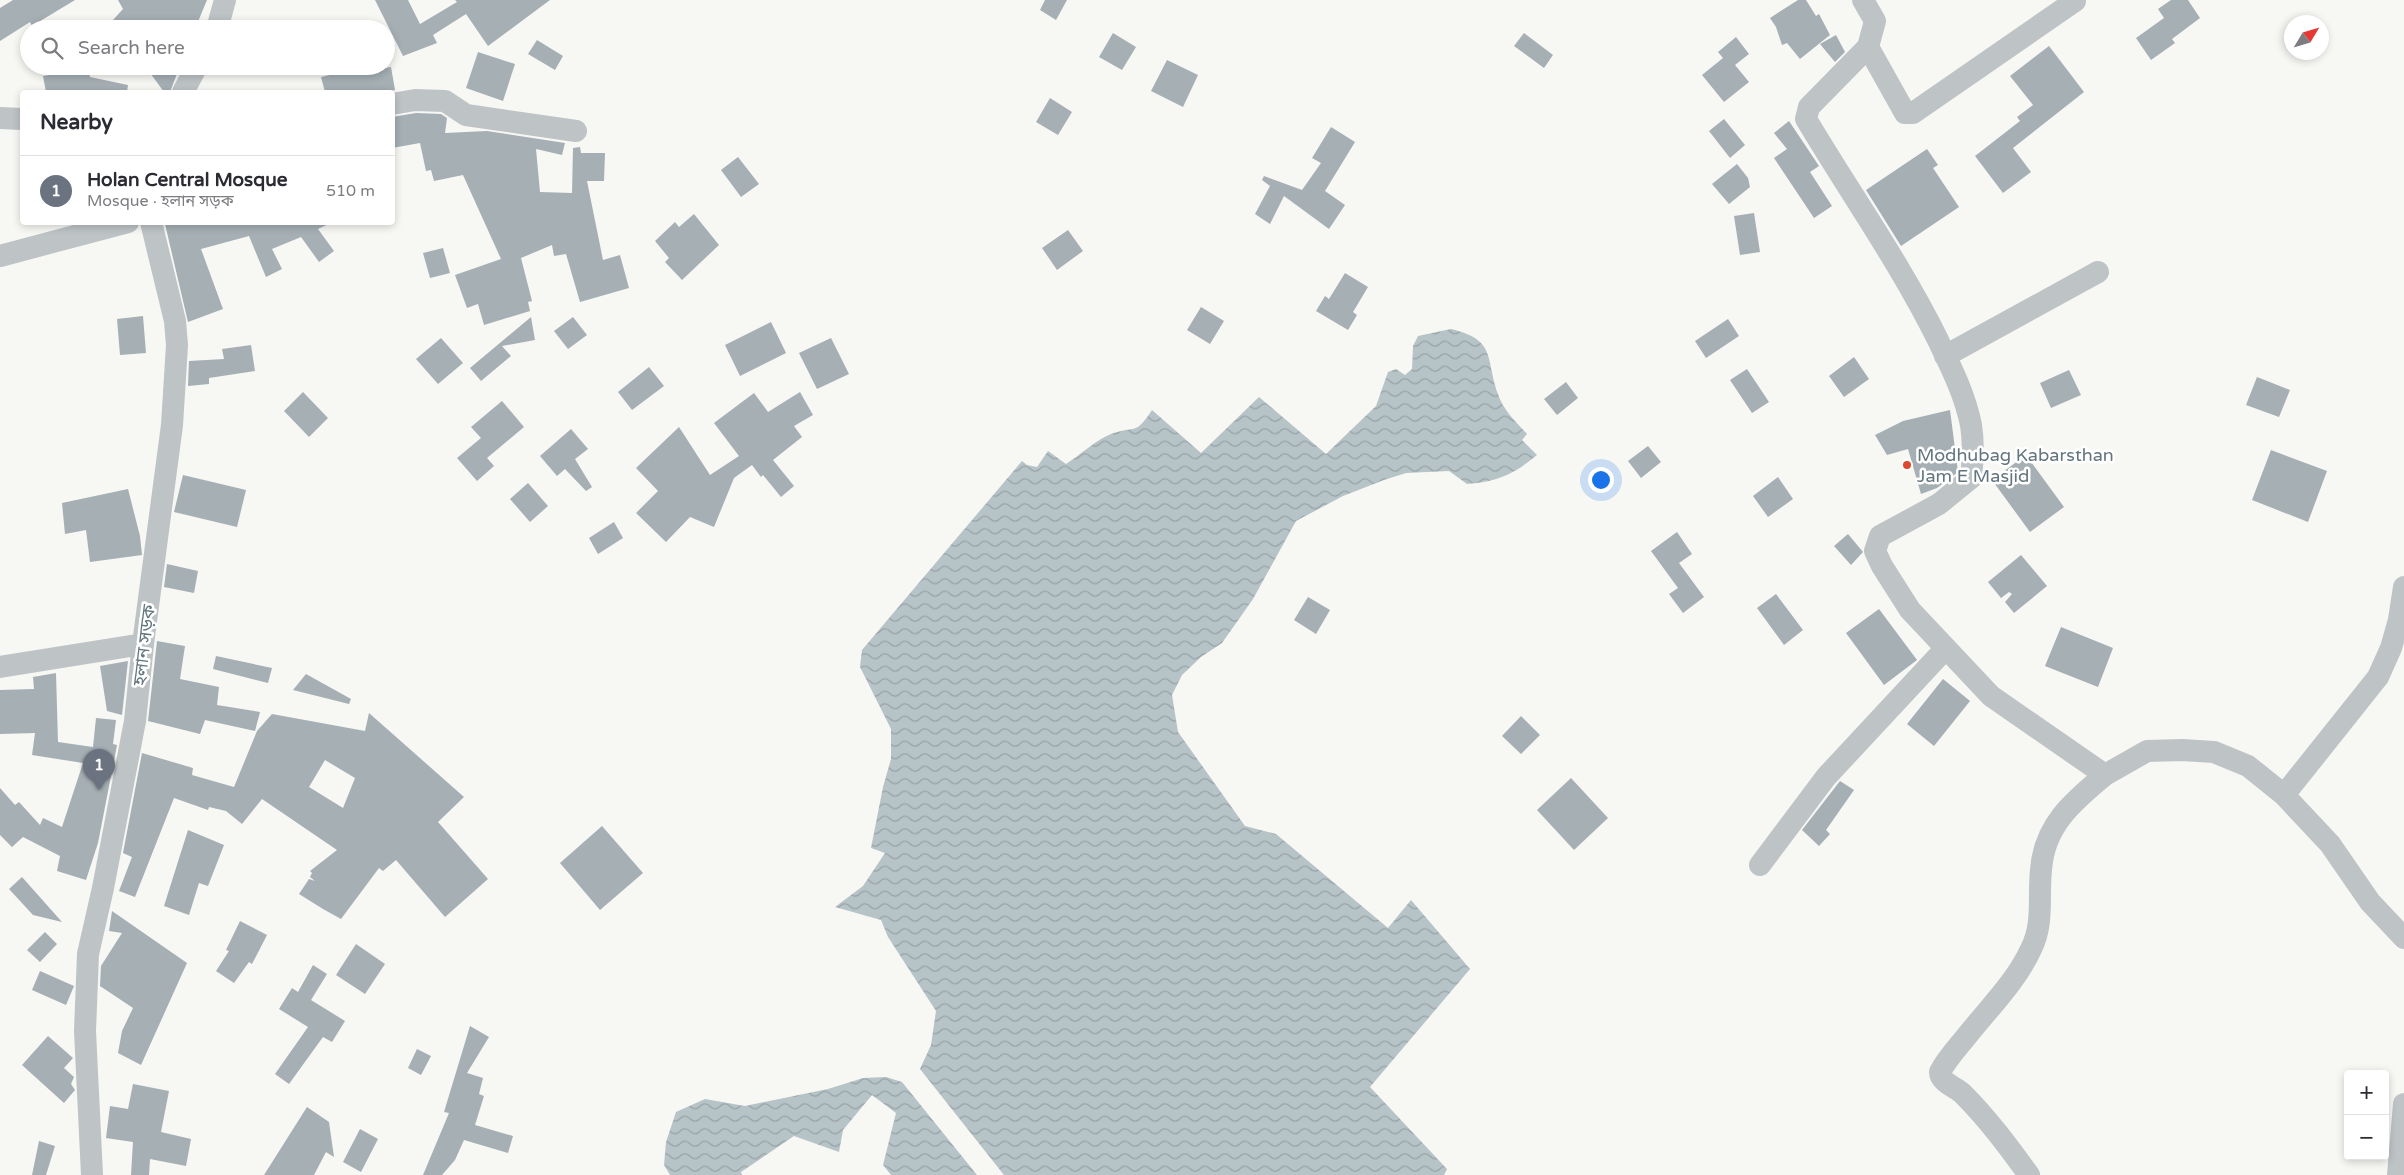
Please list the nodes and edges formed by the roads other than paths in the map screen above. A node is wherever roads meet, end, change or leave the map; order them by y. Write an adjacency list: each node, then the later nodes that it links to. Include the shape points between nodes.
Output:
1 (225, 0): 4 (street)
2 (1863, 0): 5 (street, via 1875,21)
3 (2075, 1): 5 (street, via 1913,113 1905,112)
4 (219, 20)
5 (1868, 47): 16 (street, via 1809,107 1806,119 1904,274)
6 (192, 75): 7 (street)
7 (184, 90)
8 (395, 103): 11 (street, via 445,101 466,115)
9 (0, 118): 10 (street)
10 (20, 119)
11 (576, 131)
12 (117, 225): 14 (street)
13 (152, 225): 18 (street, হলান সড়ক, via 175,321 177,344 169,452)
14 (0, 256)
15 (2098, 272): 16 (street)
16 (1945, 356): 19 (street, via 1971,426 1974,451 1971,478 1940,504 1880,536 1875,551 1910,610)
17 (2404, 587): 22 (street, via 2400,620 2378,677)
18 (143, 644): 20 (street); 26 (street, হলান সড়ক, via 135,721 88,954 86,1068)
19 (1946, 648): 21 (street, via 1991,696); 23 (street, via 1826,777)
20 (0, 667)
21 (2105, 775): 22 (street, via 2147,751 2214,752 2248,766); 27 (street, via 2059,818 2046,841 2040,870 2040,924 2032,949 2007,987 1940,1072 1943,1079 1991,1123)
22 (2284, 795): 24 (street, via 2330,844 2370,902)
23 (1760, 865)
24 (2404, 938)
25 (2404, 1104): 28 (street)
26 (92, 1175)
27 (2029, 1175)
28 (2398, 1175)

